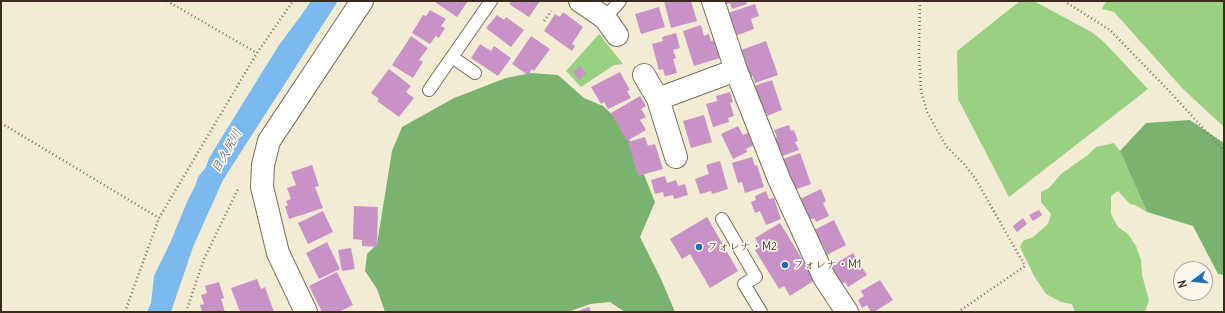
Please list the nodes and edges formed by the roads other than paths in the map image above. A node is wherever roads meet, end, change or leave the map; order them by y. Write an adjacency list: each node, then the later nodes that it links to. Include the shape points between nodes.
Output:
1 (362, 1): 15 (street, via 269,141 263,165 262,187 278,253)
2 (491, 1): 7 (lane)
3 (580, 1): 6 (street)
4 (620, 1): 6 (lane)
5 (713, 1): 8 (street)
6 (611, 26)
7 (452, 57): 9 (lane); 11 (lane)
8 (736, 70): 12 (street); 17 (street, via 779,179 824,277)
9 (475, 73)
10 (644, 75): 12 (street)
11 (429, 90)
12 (658, 99): 13 (street)
13 (676, 157)
14 (722, 219): 16 (lane, via 756,277 744,284)
15 (306, 312)
16 (761, 312)
17 (847, 312)

